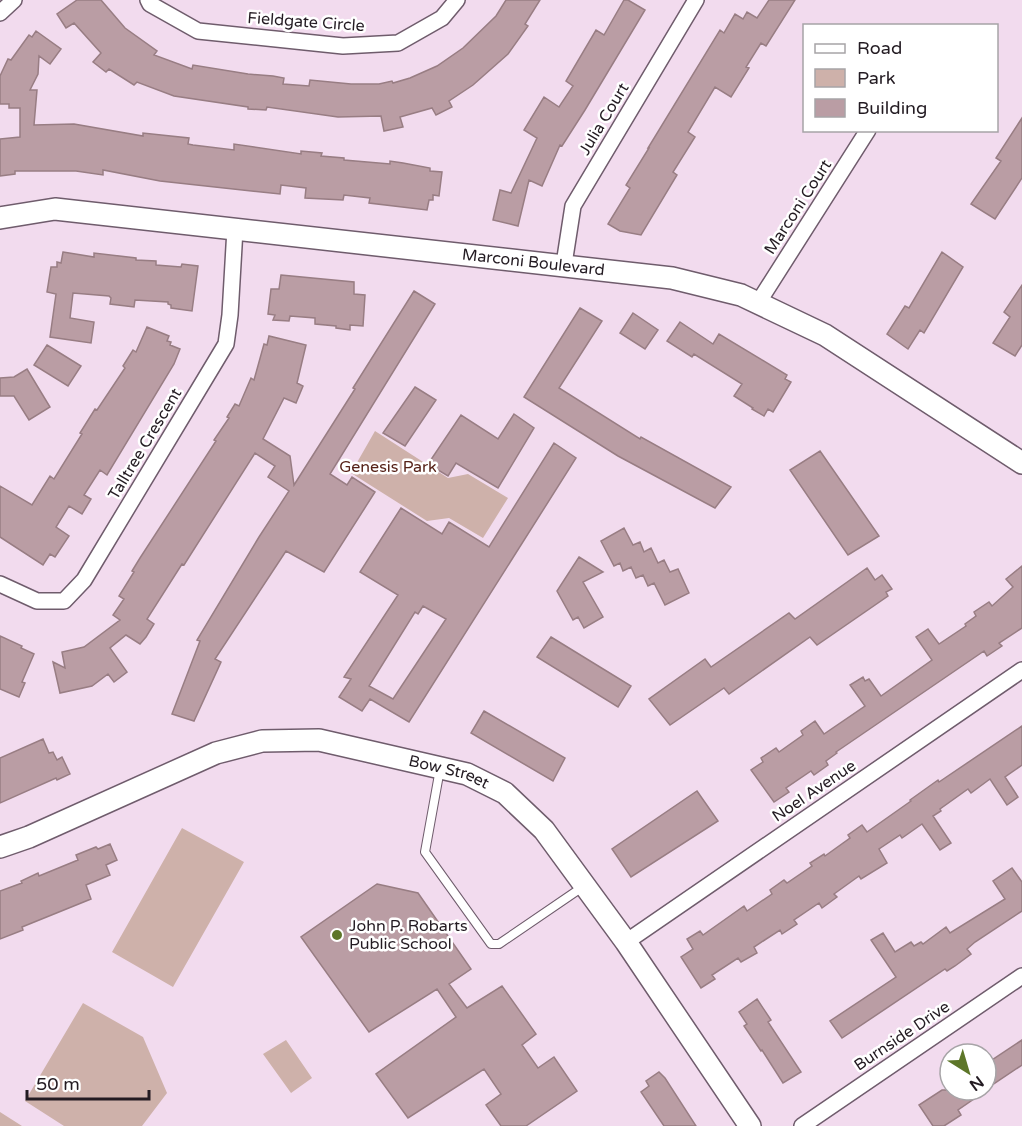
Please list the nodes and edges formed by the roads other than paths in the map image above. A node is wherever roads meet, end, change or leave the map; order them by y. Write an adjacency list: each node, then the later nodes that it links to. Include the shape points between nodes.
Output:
1 (14, 0): 5 (street)
2 (148, 0): 3 (street, Fieldgate Circle, via 198,31 343,46 398,43 442,18)
3 (457, 0)
4 (696, 0): 9 (street, Julia Court, via 573,206)
5 (0, 13)
6 (867, 132): 10 (street, Marconi Court)
7 (0, 218): 8 (street, Marconi Boulevard, via 55,209)
8 (235, 229): 9 (street, Marconi Boulevard); 12 (street, Talltree Crescent, via 226,344 84,580 64,601 37,601)
9 (564, 264): 10 (street, Marconi Boulevard, via 672,278)
10 (758, 303): 11 (street, Marconi Boulevard, via 825,335)
11 (1022, 463)
12 (0, 584)
13 (1022, 670): 17 (street, Noel Avenue)
14 (440, 768): 15 (street, Bow Street, via 319,740 262,741 216,753); 16 (street, Bow Street, via 467,774 506,793 544,830); 16 (lane, via 425,852 491,945 499,944)
15 (0, 847)
16 (585, 885): 17 (street, Bow Street)
17 (626, 942): 19 (street, Bow Street)
18 (1022, 976): 20 (street, Burnside Drive)
19 (750, 1126)
20 (802, 1126)

